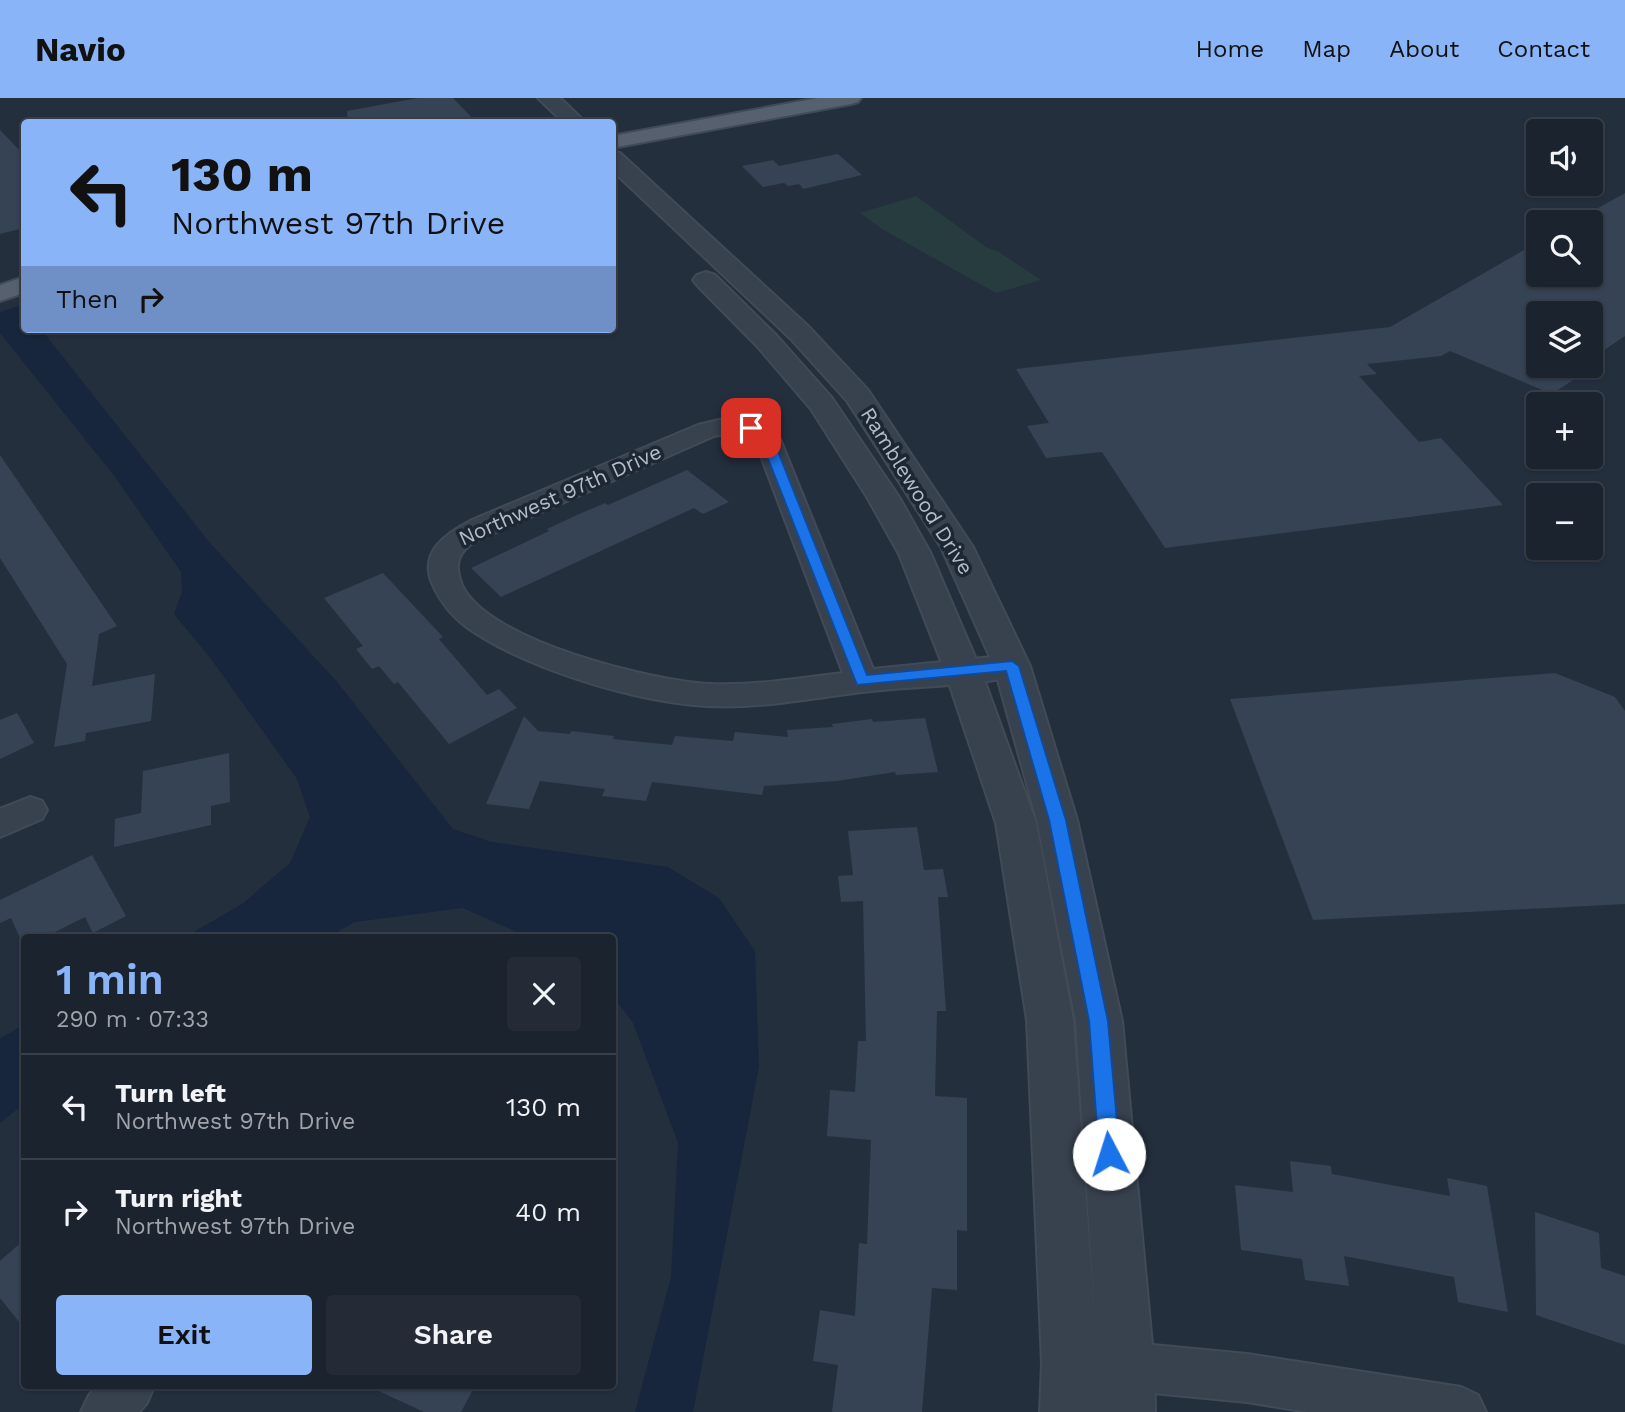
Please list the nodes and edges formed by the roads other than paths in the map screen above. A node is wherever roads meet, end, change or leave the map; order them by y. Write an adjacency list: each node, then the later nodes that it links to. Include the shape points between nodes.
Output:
1 (759, 98): 6 (main road)
2 (850, 98): 7 (main road)
3 (540, 102): 4 (street); 5 (street)
4 (548, 119)
5 (570, 119)
6 (616, 124)
7 (616, 141)
8 (616, 162): 18 (street, Ramblewood Drive, via 800,333 858,396 957,547)
9 (616, 192): 10 (street)
10 (631, 207)
11 (687, 261): 19 (street, Ramblewood Drive, via 822,404 915,554)
12 (21, 273): 13 (main road)
13 (0, 279)
14 (21, 286): 15 (main road)
15 (0, 293)
16 (21, 295): 17 (main road)
17 (0, 301)
18 (1012, 666): 19 (street, Northwest 97th Drive); 23 (street, Ramblewood Drive, via 1057,820 1099,1021)
19 (962, 671): 20 (street, Northwest 97th Drive); 21 (street, Ramblewood Drive, via 1016,823 1050,1020)
20 (862, 681): 20 (street, Northwest 97th Drive, via 767,439 751,428 732,425 707,430 482,526 451,542 442,561 445,587 471,617 517,643 579,668 688,693 753,695)
21 (1069, 1388): 23 (street)
22 (127, 1389): 24 (street)
23 (1126, 1389): 25 (street, via 1247,1378)
24 (106, 1412)
25 (1461, 1412)

